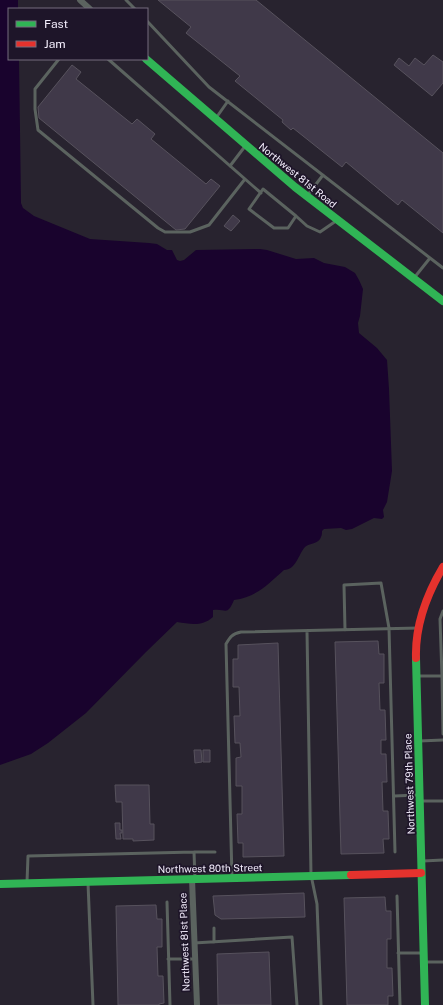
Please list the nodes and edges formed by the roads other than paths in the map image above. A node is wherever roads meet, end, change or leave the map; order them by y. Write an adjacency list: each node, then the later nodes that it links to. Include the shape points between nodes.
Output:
1 (80, 0): 4 (street)
2 (126, 0): 3 (lane)
3 (131, 4): 5 (lane); 6 (lane)
4 (89, 8)
5 (128, 8)
6 (134, 8)
7 (148, 22): 11 (lane, via 209,87)
8 (58, 60): 16 (lane, via 35,89 34,109 38,130 164,232 190,232 209,225)
9 (109, 60): 14 (lane)
10 (147, 60): 12 (street, Northwest 81st Road)
11 (228, 102): 12 (lane); 15 (lane)
12 (215, 118): 13 (street, Northwest 81st Road)
13 (246, 145): 14 (lane); 18 (street, Northwest 81st Road)
14 (230, 166): 16 (lane)
15 (323, 175): 18 (lane); 21 (lane)
16 (245, 179): 17 (lane)
17 (261, 193): 19 (lane, via 263,189); 19 (lane, via 249,209 274,228 288,228)
18 (307, 196): 20 (street, Northwest 81st Road)
19 (296, 216): 20 (lane, via 307,226 320,232)
20 (338, 220): 23 (street, Northwest 81st Road)
21 (430, 258): 22 (lane); 23 (lane)
22 (443, 268)
23 (414, 278): 24 (street, Northwest 81st Road)
24 (443, 301)
25 (443, 567): 28 (street, Northwest 79th Place, via 426,601)
26 (443, 611): 31 (lane, via 440,619)
27 (389, 628): 28 (lane); 30 (lane); 30 (lane, via 381,583 344,585); 38 (lane)
28 (419, 628): 32 (street, Northwest 79th Place)
29 (307, 630): 30 (lane); 47 (lane); 48 (lane, via 235,633 226,644)
30 (345, 630)
31 (442, 644): 33 (lane)
32 (416, 676): 33 (lane); 37 (street, Northwest 79th Place)
33 (442, 676): 34 (lane)
34 (443, 707): 35 (lane)
35 (443, 734)
36 (443, 740): 37 (lane)
37 (418, 741): 39 (street, Northwest 79th Place)
38 (394, 796): 39 (lane); 43 (lane)
39 (419, 798): 40 (lane); 45 (street, Northwest 79th Place)
40 (443, 800)
41 (194, 852): 42 (lane); 49 (lane); 51 (lane, via 28,856)
42 (215, 852)
43 (396, 852)
44 (443, 860): 45 (lane)
45 (421, 861): 46 (street, Northwest 79th Place)
46 (421, 873): 47 (street, Northwest 80th Street); 59 (street, Northwest 79th Place)
47 (311, 876): 48 (street, Northwest 80th Street); 68 (lane, via 317,904)
48 (232, 878): 49 (street, Northwest 80th Street)
49 (193, 879): 50 (street, Northwest 80th Street); 57 (street, Northwest 81st Place)
50 (88, 881): 51 (street, Northwest 80th Street); 64 (lane)
51 (27, 883): 52 (street, Northwest 80th Street)
52 (0, 884)
53 (397, 896): 58 (lane)
54 (167, 902): 60 (lane)
55 (214, 928): 56 (lane)
56 (214, 942): 57 (lane); 67 (lane, via 292,937)
57 (194, 943): 61 (street, Northwest 81st Place)
58 (398, 953): 59 (lane); 69 (lane)
59 (423, 953): 62 (street, Northwest 79th Place)
60 (168, 958): 61 (lane); 65 (lane)
61 (195, 959): 66 (street, Northwest 81st Place)
62 (424, 962): 63 (lane); 70 (street, Northwest 79th Place)
63 (443, 962)
64 (93, 1005)
65 (170, 1005)
66 (196, 1005)
67 (296, 1005)
68 (321, 1005)
69 (400, 1005)
70 (425, 1005)

